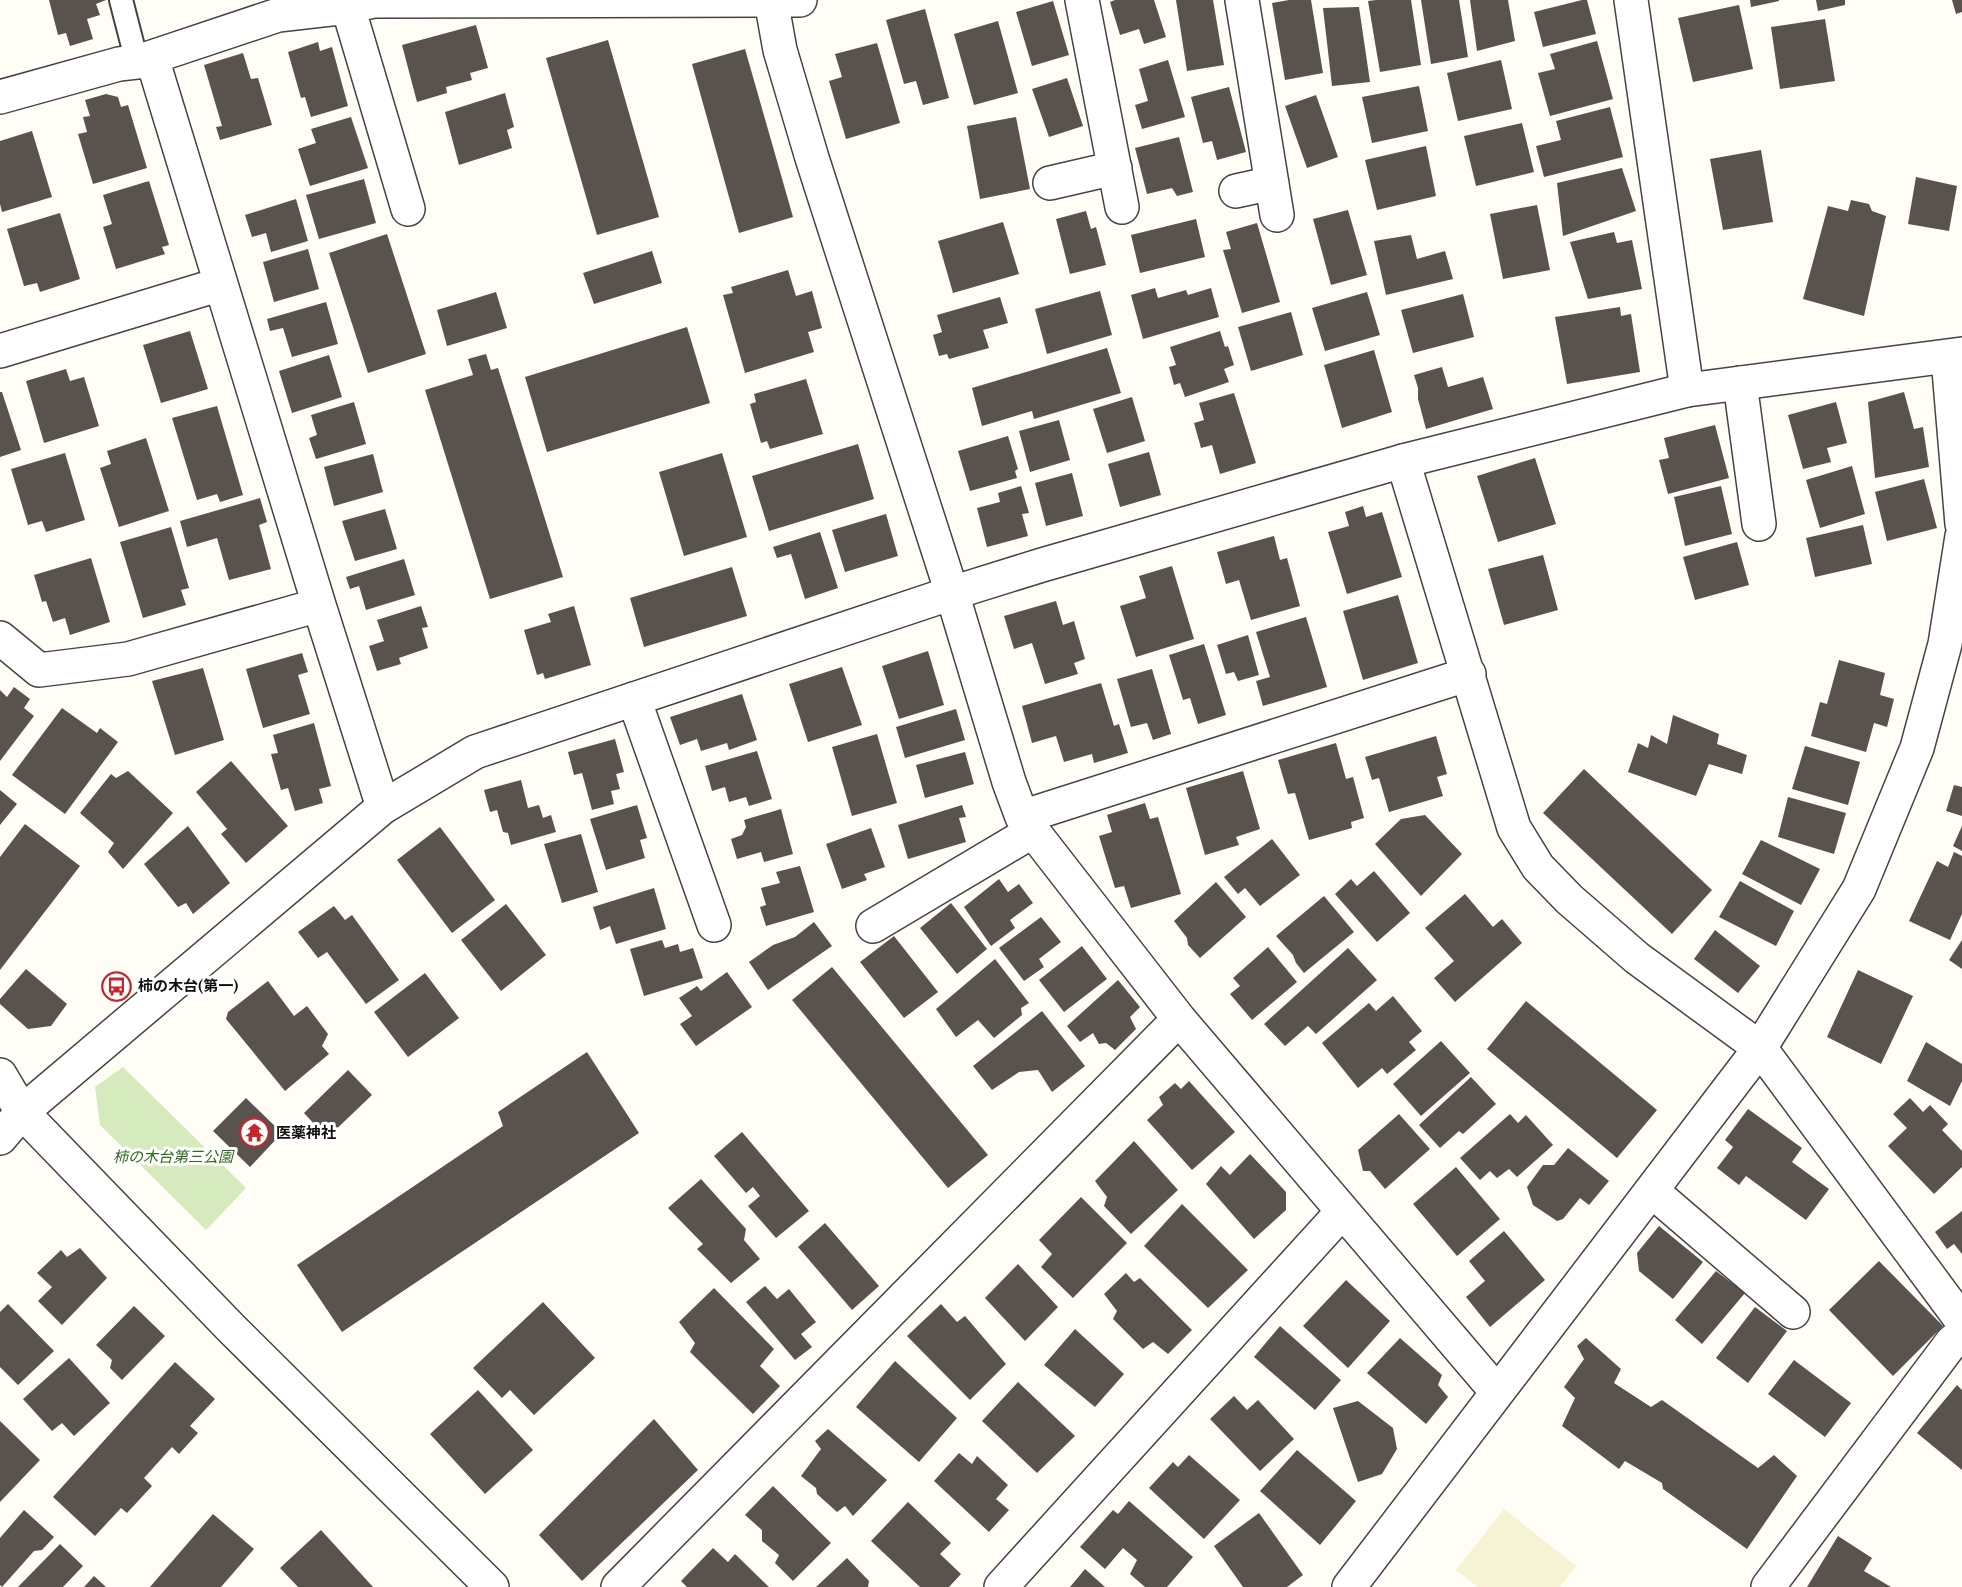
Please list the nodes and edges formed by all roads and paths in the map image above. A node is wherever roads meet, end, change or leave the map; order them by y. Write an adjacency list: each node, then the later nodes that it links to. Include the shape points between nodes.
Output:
1 (121, 0): 8 (lane)
2 (771, 0): 3 (street); 7 (street, via 374,1); 26 (street, via 780,50 805,137)
3 (800, 0)
4 (1082, 0): 10 (street)
5 (1242, 0): 12 (street)
6 (1631, 0): 21 (street)
7 (348, 7): 8 (street, via 278,15); 15 (street)
8 (144, 60): 9 (street); 17 (street)
9 (0, 98)
10 (1115, 168): 11 (street); 14 (street)
11 (1050, 183)
12 (1272, 183): 13 (street); 16 (street)
13 (1236, 191)
14 (1122, 207)
15 (408, 209)
16 (1277, 215)
17 (221, 285): 18 (street); 27 (street)
18 (0, 351)
19 (1955, 356): 20 (street); 24 (street)
20 (1740, 384): 21 (street); 23 (street)
21 (1688, 390): 22 (street)
22 (1403, 460): 26 (street); 29 (street)
23 (1760, 524)
24 (1962, 524)
25 (1962, 536): 36 (street, via 1945,644 1917,748 1859,889)
26 (952, 593): 30 (street); 32 (street, via 1009,782)
27 (319, 605): 28 (street, via 128,659 39,670); 31 (street)
28 (0, 638)
29 (1469, 674): 32 (street); 36 (street, via 1514,828 1538,867 1637,958)
30 (634, 699): 31 (street, via 475,752); 33 (street)
31 (383, 807): 38 (street)
32 (1028, 824): 34 (street); 35 (street)
33 (714, 925)
34 (873, 927)
35 (1179, 1019): 41 (street); 47 (street)
36 (1760, 1048): 40 (street); 43 (street)
37 (0, 1075): 38 (street)
38 (22, 1112): 39 (street); 46 (street, via 231,1328)
39 (0, 1138)
40 (1652, 1191): 42 (street); 45 (street)
41 (1342, 1212): 45 (street); 48 (street)
42 (1793, 1312)
43 (1962, 1321)
44 (1962, 1334): 50 (street, via 1952,1342)
45 (1497, 1392): 49 (street)
46 (492, 1587)
47 (618, 1587)
48 (1001, 1587)
49 (1349, 1587)
50 (1768, 1587)

